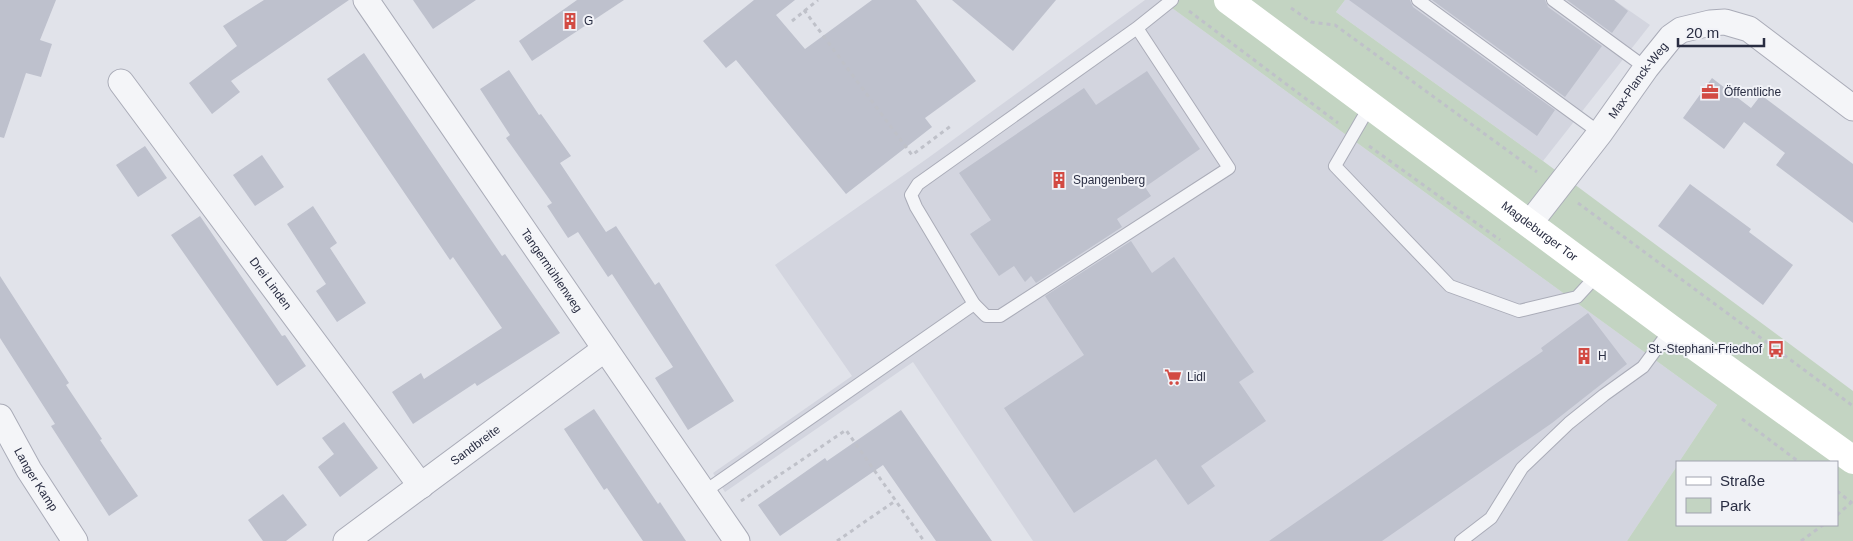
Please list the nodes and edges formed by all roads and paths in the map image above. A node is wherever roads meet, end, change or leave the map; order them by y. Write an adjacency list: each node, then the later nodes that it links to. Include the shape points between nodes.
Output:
1 (366, 0): 20 (street, Tangermühlenweg)
2 (818, 0): 7 (path)
3 (1172, 0): 9 (lane)
4 (1228, 0): 12 (main road, Magdeburger Tor)
5 (1418, 0): 15 (lane)
6 (1553, 0): 10 (lane)
7 (804, 10): 8 (path); 14 (path, via 912,155)
8 (792, 21)
9 (1137, 28): 18 (lane, via 918,184 911,195); 18 (lane, via 1229,168 1000,316 986,316)
10 (1646, 68): 13 (street, Max-Planck-Weg, via 1671,37 1681,30 1710,23 1737,24 1774,47); 15 (street, Max-Planck-Weg)
11 (121, 82): 23 (street, Drei Linden)
12 (1371, 104): 16 (main road, Magdeburger Tor); 17 (lane, via 1335,166 1450,286 1519,311 1577,297)
13 (1853, 108)
14 (952, 125)
15 (1600, 133): 16 (street, Max-Planck-Weg)
16 (1530, 223): 17 (main road, Magdeburger Tor)
17 (1598, 274): 19 (main road, Magdeburger Tor)
18 (974, 304): 24 (lane)
19 (1671, 328): 22 (main road, Magdeburger Tor); 36 (lane, via 1643,368 1569,423 1522,468 1491,518)
20 (605, 349): 23 (street, Sandbreite); 24 (street, Tangermühlenweg)
21 (0, 417): 31 (street, Langer Kamp, via 29,470)
22 (1853, 460)
23 (421, 486): 32 (street, Sandbreite)
24 (704, 492): 29 (street, Tangermühlenweg)
25 (1838, 492): 27 (path)
26 (895, 501): 29 (path, via 846,430); 34 (path); 35 (path)
27 (1853, 502): 28 (path)
28 (1838, 514)
29 (720, 515): 33 (street, Tangermühlenweg)
30 (1823, 526): 37 (path)
31 (75, 541)
32 (346, 541)
33 (737, 541)
34 (837, 541)
35 (924, 541)
36 (1461, 541)
37 (1801, 541)

